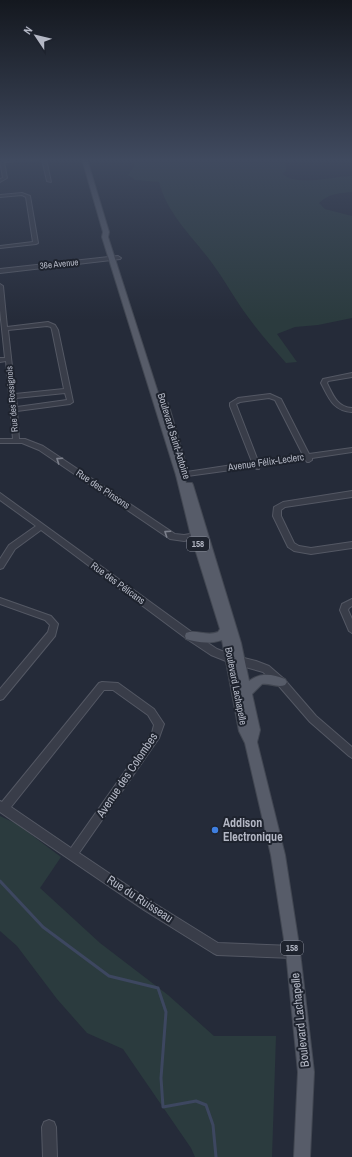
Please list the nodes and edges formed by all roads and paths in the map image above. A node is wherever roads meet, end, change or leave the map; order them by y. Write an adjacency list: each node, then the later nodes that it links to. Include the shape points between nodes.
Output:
1 (31, 213): 3 (street, via 36,243)
2 (100, 213): 4 (main road, Boulevard Saint-Antoine / 158, via 105,237)
3 (0, 247)
4 (115, 258): 5 (street, 36e Avenue); 21 (main road, Boulevard Saint-Antoine / 158)
5 (0, 271)
6 (0, 286): 7 (street, Rue des Rossignols)
7 (5, 329): 8 (street, Rue des Rossignols); 11 (street, via 48,324 53,326)
8 (8, 359): 9 (street); 12 (street, Rue des Rossignols)
9 (0, 360)
10 (352, 375): 14 (street, via 330,378 324,383 337,407)
11 (68, 391): 12 (street); 13 (street, via 70,402)
12 (13, 396): 13 (street, Rue des Rossignols)
13 (14, 409): 16 (street, Rue des Rossignols)
14 (352, 410)
15 (0, 441): 16 (street, Rue des Pinsons)
16 (16, 441): 25 (street, Rue des Pinsons, one-way to 16, via 173,537 41,448)
17 (352, 450): 19 (street, Avenue Félix-Leclerc)
18 (352, 454): 19 (street, Avenue Félix-Leclerc)
19 (308, 458): 20 (street, Avenue Félix-Leclerc); 20 (street, via 278,399 270,396 238,400 233,406)
20 (256, 465): 21 (street, Avenue Félix-Leclerc)
21 (183, 476): 25 (main road, Boulevard Saint-Antoine / 158)
22 (352, 494): 26 (street, via 283,505 277,509 277,516 291,545 298,549 311,552)
23 (0, 496): 24 (street, Rue des Pélicans)
24 (41, 526): 27 (street, via 12,547); 32 (street, Rue des Pélicans)
25 (200, 536): 30 (main road, Boulevard Saint-Antoine / 158); 33 (main road, Boulevard Saint-Antoine / 158)
26 (352, 545)
27 (0, 566)
28 (0, 601): 37 (street, via 48,618 54,624 52,633)
29 (352, 602): 31 (street, via 344,610)
30 (225, 629): 32 (main road, via 216,639 207,640); 34 (main road, Boulevard Lachapelle / 158)
31 (352, 629)
32 (190, 636): 34 (street, Rue des Pélicans, via 214,652)
33 (236, 643): 34 (main road, Boulevard Lachapelle / 158)
34 (235, 660): 35 (street, via 266,669); 36 (main road, Boulevard Lachapelle / 158); 38 (main road, Boulevard Lachapelle / 158, via 245,731)
35 (281, 682): 36 (main road, via 269,678 260,680 251,685); 39 (street, via 314,719)
36 (246, 694): 38 (main road, Boulevard Lachapelle / 158, via 254,730)
37 (0, 696)
38 (251, 742): 42 (main road, Boulevard Lachapelle / 158, via 278,855)
39 (352, 752)
40 (2, 807): 41 (street, Rue du Ruisseau); 41 (street, Avenue des Colombes, via 102,686 115,686 151,712 159,724 156,735)
41 (72, 855): 42 (street, Rue du Ruisseau, via 217,949)
42 (293, 952): 45 (main road, Boulevard Lachapelle / 158, via 306,1072)
43 (49, 1127): 44 (street)
44 (50, 1157)
45 (302, 1157)

